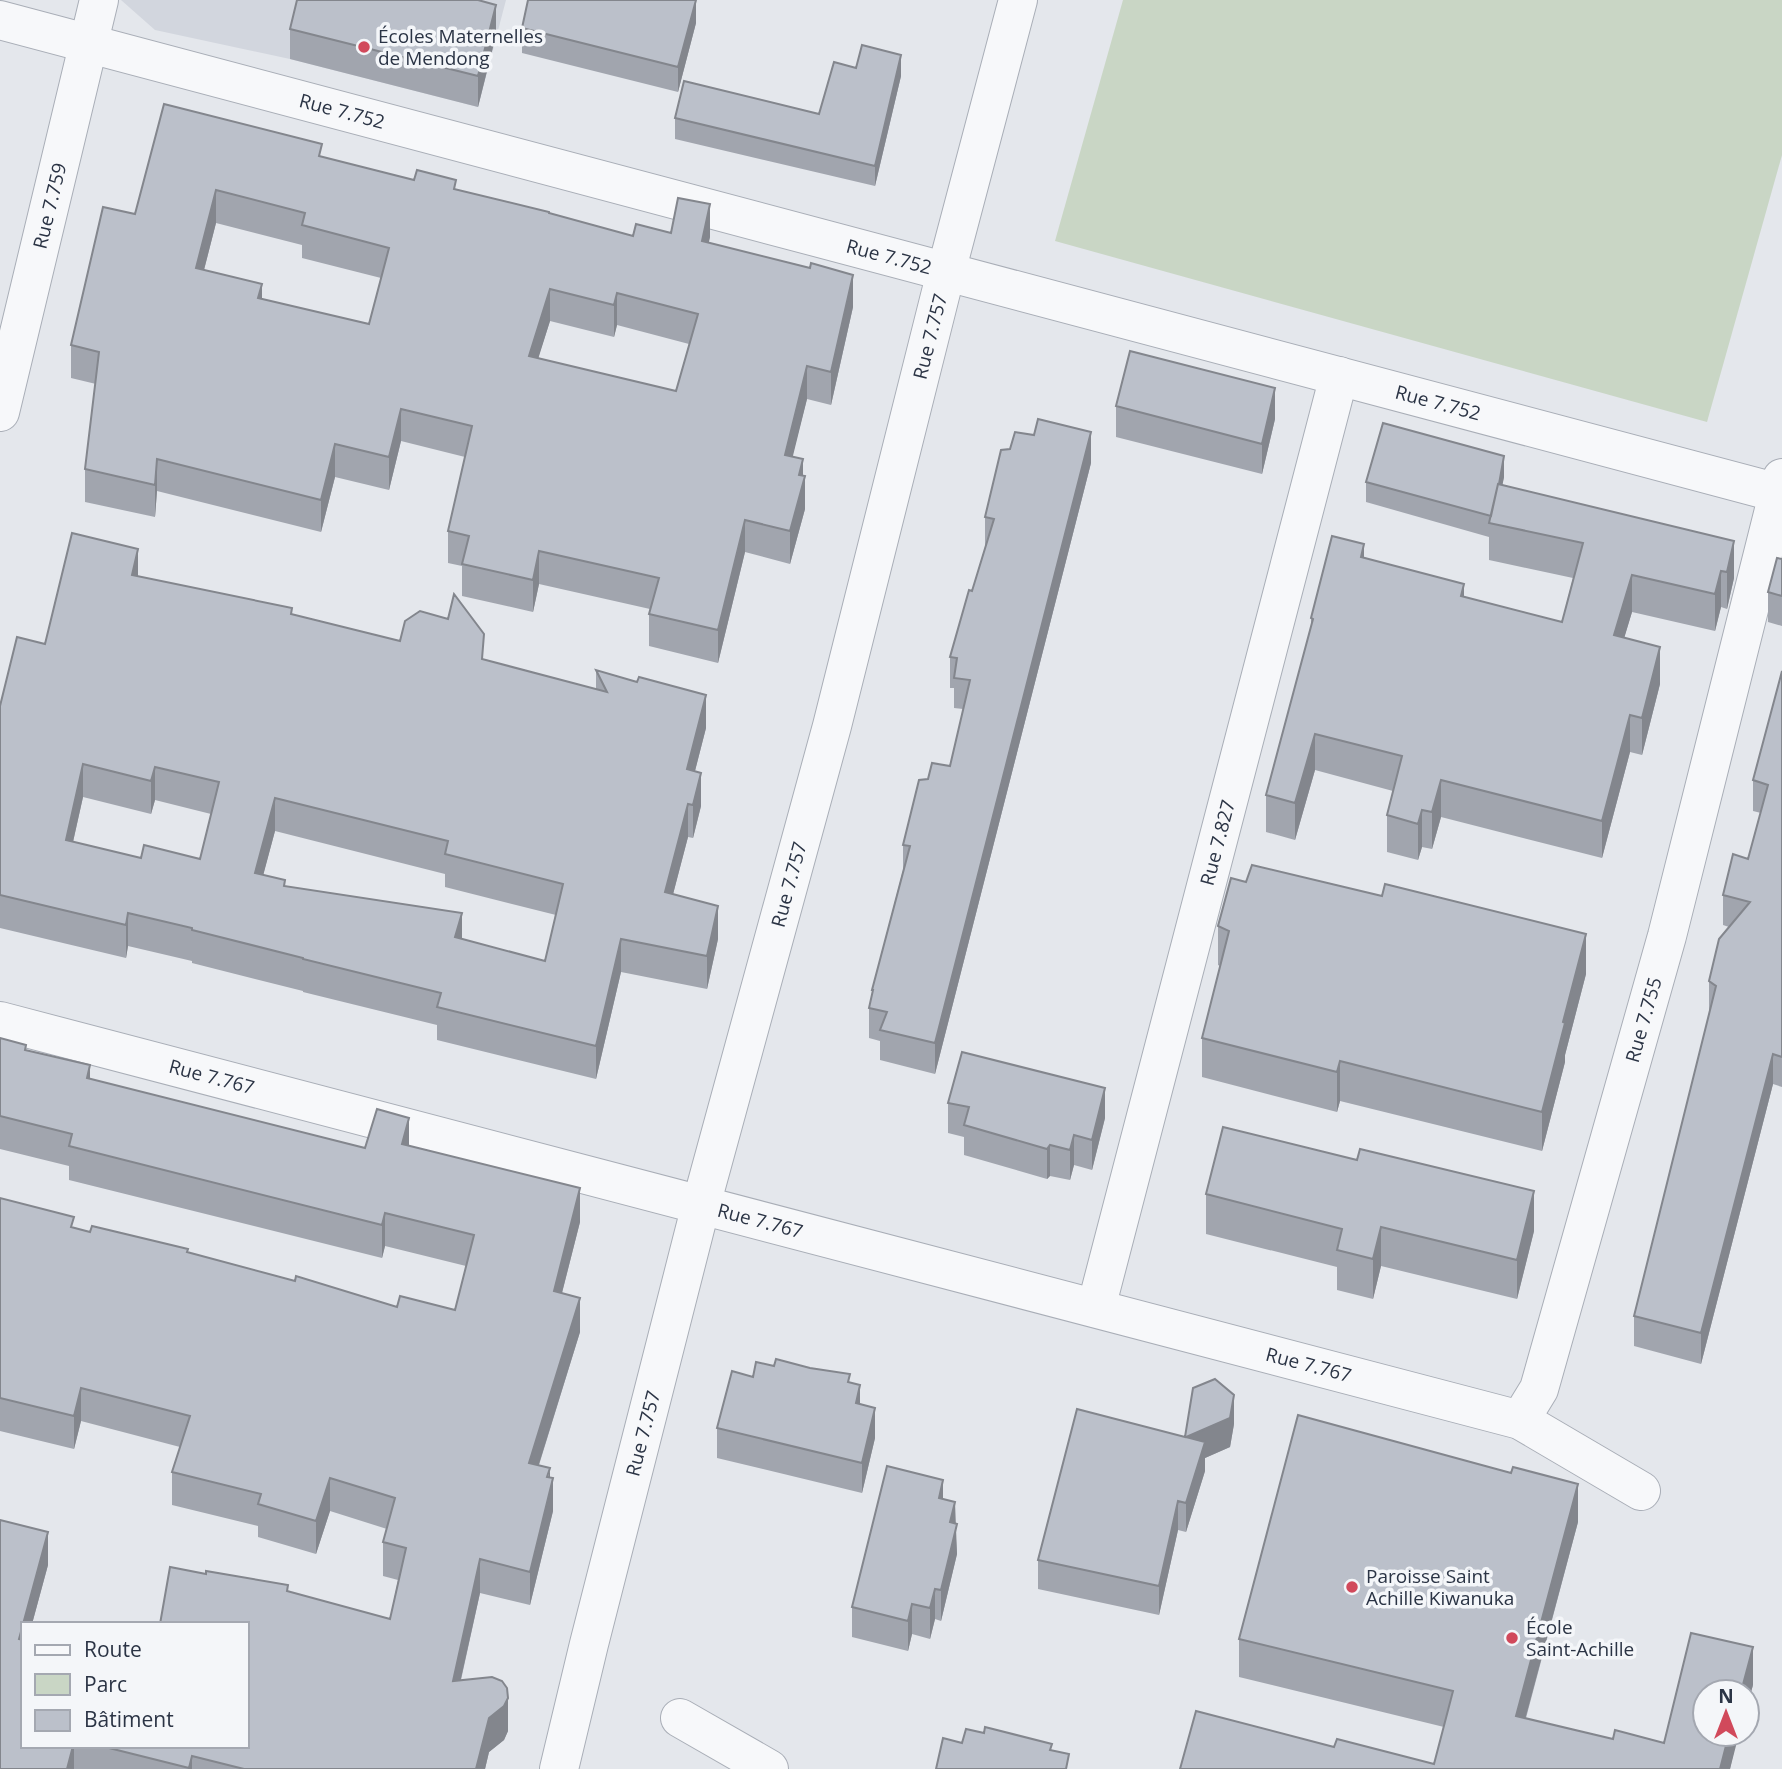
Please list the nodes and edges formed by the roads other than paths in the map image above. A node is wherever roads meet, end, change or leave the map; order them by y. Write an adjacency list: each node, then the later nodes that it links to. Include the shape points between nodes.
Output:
1 (99, 0): 4 (street, Rue 7.759)
2 (1018, 0): 5 (street, Rue 7.757)
3 (0, 20): 4 (street, Rue 7.752)
4 (88, 44): 5 (street, Rue 7.752); 7 (street, Rue 7.759)
5 (946, 272): 6 (street, Rue 7.752); 10 (street, Rue 7.757, via 832,726)
6 (1339, 376): 8 (street, Rue 7.752); 11 (street, Rue 7.827)
7 (0, 411)
8 (1780, 486): 12 (street, Rue 7.755, via 1667,936 1539,1389)
9 (0, 1021): 10 (street, Rue 7.767)
10 (701, 1205): 11 (street, Rue 7.767); 15 (street, Rue 7.757)
11 (1096, 1308): 12 (street, Rue 7.767)
12 (1520, 1420): 13 (street)
13 (1641, 1491)
14 (680, 1718): 16 (street)
15 (559, 1769)
16 (769, 1769)

